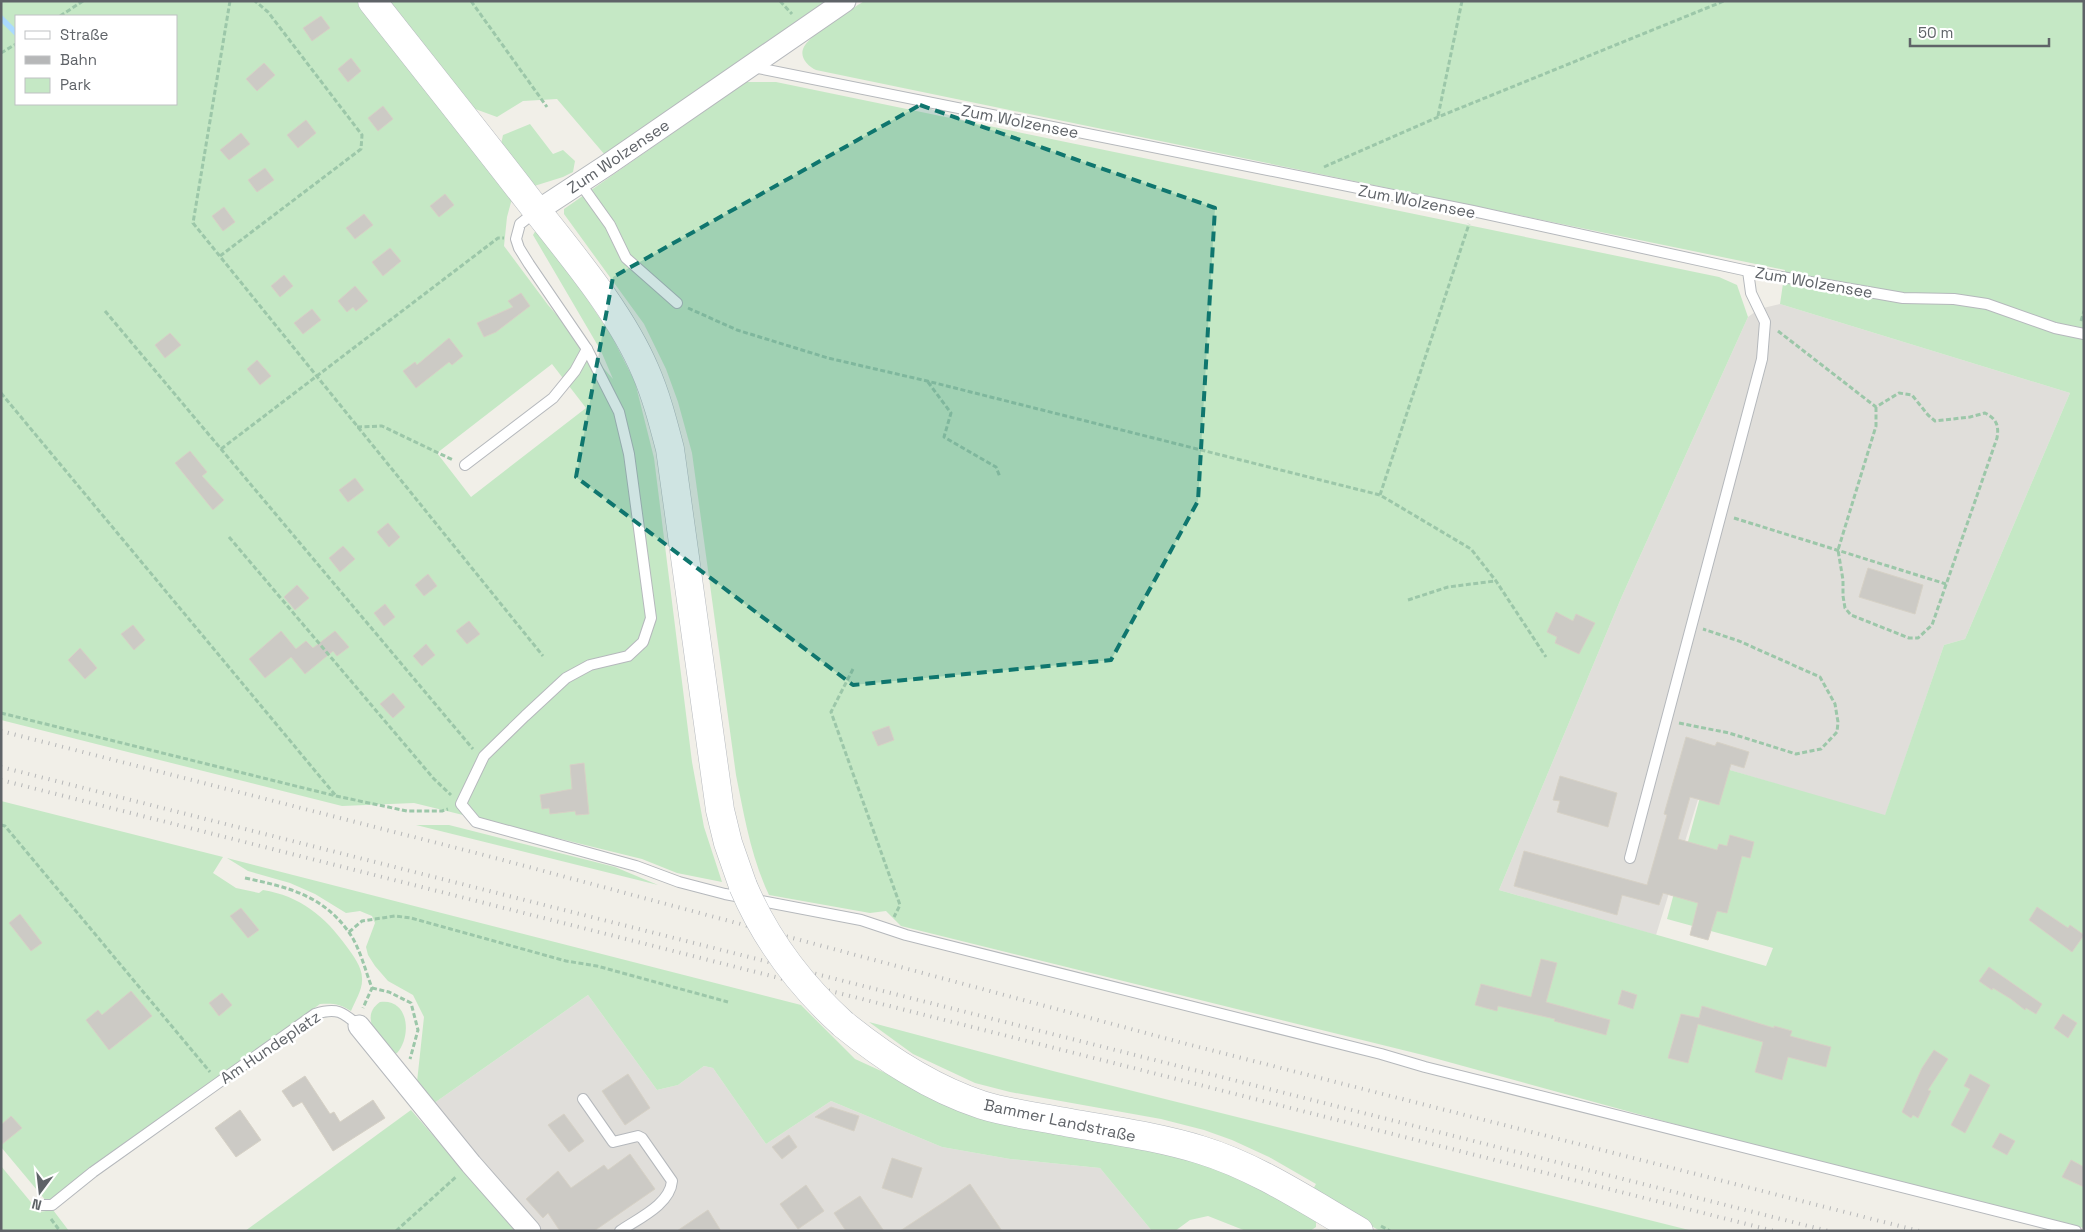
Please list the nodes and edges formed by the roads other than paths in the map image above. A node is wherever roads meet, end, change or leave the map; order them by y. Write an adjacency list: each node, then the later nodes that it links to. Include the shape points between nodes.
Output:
1 (372, 1): 5 (main road, Bammer Landstraße)
2 (845, 1): 3 (street, Zum Wolzensee)
3 (749, 66): 4 (street, Zum Wolzensee); 6 (lane, Zum Wolzensee, via 1473,212)
4 (580, 183): 5 (street, Zum Wolzensee); 7 (lane, via 610,225 626,258)
5 (537, 211): 9 (lane, via 520,224 516,239 519,248); 15 (main road, Bammer Landstraße, bridge, via 619,322 645,369 661,414 676,484 720,810 743,886 767,933 793,972 843,1024 914,1075 983,1105 1203,1151 1243,1166)
6 (1748, 271): 8 (lane, Zum Wolzensee, via 1903,298 1954,299 1987,304 2055,328); 11 (lane, via 1751,293 1765,322 1762,359)
7 (677, 303)
8 (2084, 334)
9 (587, 348): 10 (lane, via 575,371 553,398); 18 (lane, via 619,412 629,454 651,618 642,642 628,656 590,665 566,678 484,756 461,804 476,822 725,894 860,920 906,935 1425,1068)
10 (464, 465)
11 (1630, 858)
12 (359, 1026): 14 (lane, Am Hundeplatz, via 340,1011 326,1010 315,1014 93,1172 52,1205); 16 (street, Am Hundeplatz)
13 (583, 1100): 17 (lane, via 613,1142 638,1136 642,1138 672,1181 662,1202)
14 (40, 1204)
15 (1345, 1228)
16 (530, 1231)
17 (620, 1231)
18 (2076, 1231)

